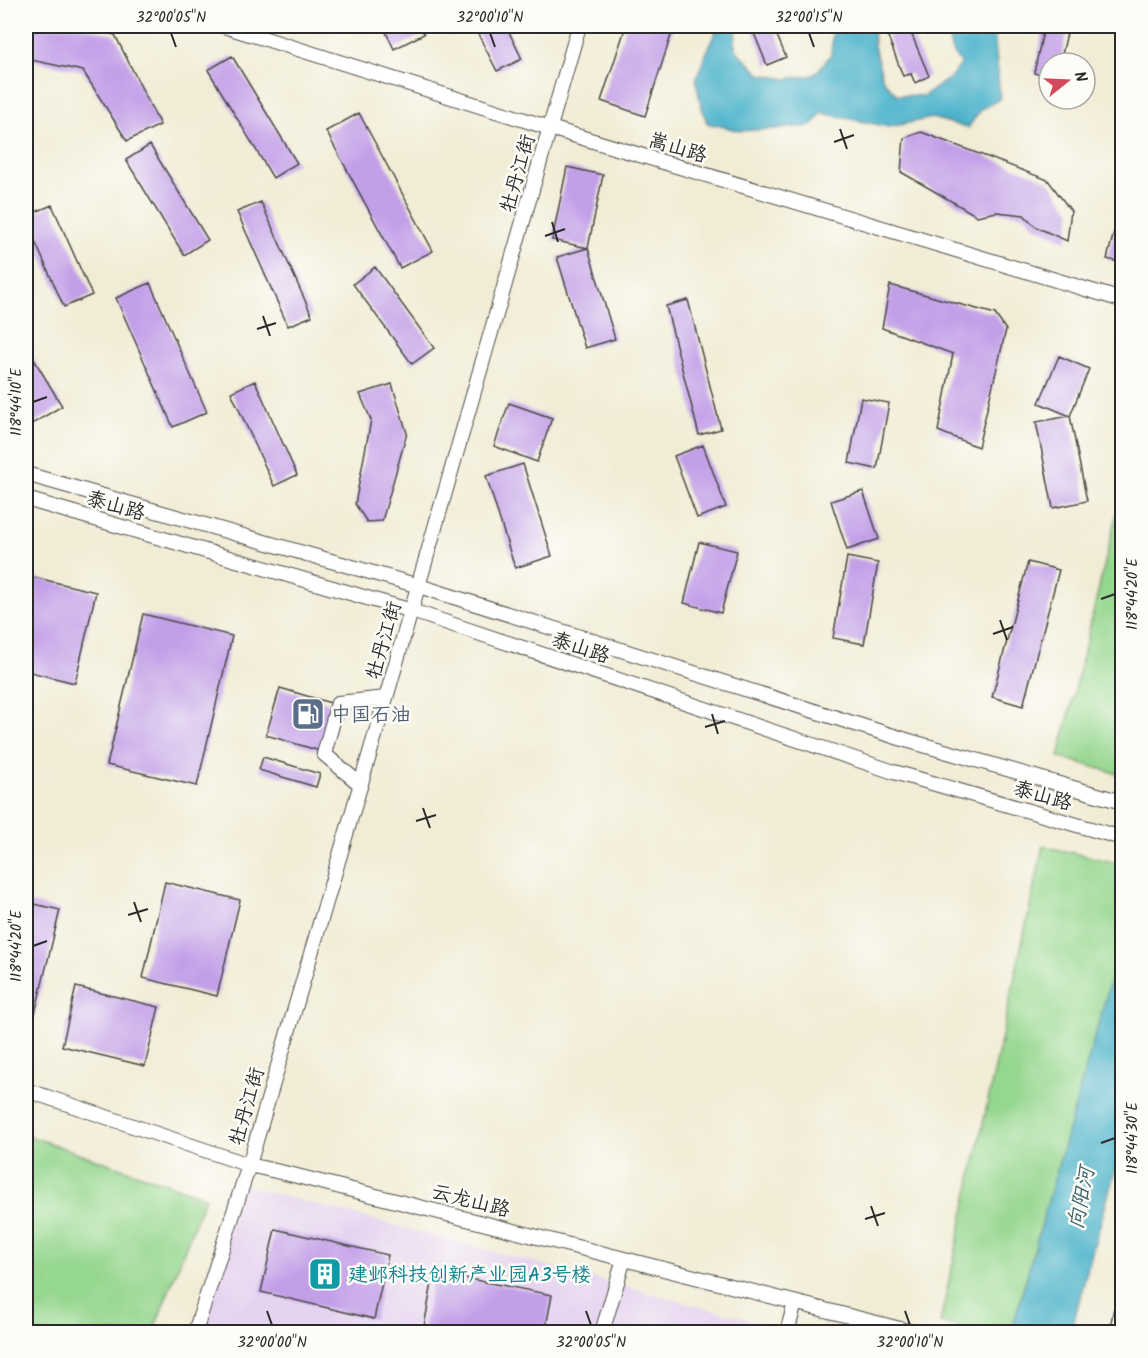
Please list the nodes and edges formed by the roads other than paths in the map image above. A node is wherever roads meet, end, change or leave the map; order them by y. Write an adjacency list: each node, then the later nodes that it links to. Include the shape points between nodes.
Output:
1 (224, 26): 3 (street, 嵩山路)
2 (579, 26): 3 (street, 牡丹江街)
3 (550, 129): 4 (street, 嵩山路); 7 (street, 牡丹江街)
4 (1122, 300)
5 (26, 474): 7 (street, 泰山路)
6 (26, 499): 8 (street, 泰山路)
7 (419, 586): 8 (street, 牡丹江街); 11 (street, 泰山路, via 906,740)
8 (412, 611): 9 (street, 牡丹江街); 12 (street, 泰山路, via 894,772)
9 (386, 698): 10 (street, 牡丹江街); 10 (street, via 338,703 324,754)
10 (361, 785): 14 (street, 牡丹江街)
11 (1122, 802)
12 (1122, 838)
13 (26, 1090): 14 (street, 云龙山路)
14 (249, 1166): 15 (street, 云龙山路); 18 (street, 牡丹江街)
15 (624, 1259): 16 (street, 云龙山路); 19 (street)
16 (795, 1303): 20 (street); 21 (street, 云龙山路)
17 (1122, 1312): 22 (main road)
18 (195, 1332)
19 (602, 1332)
20 (787, 1332)
21 (912, 1332)
22 (1118, 1332)

